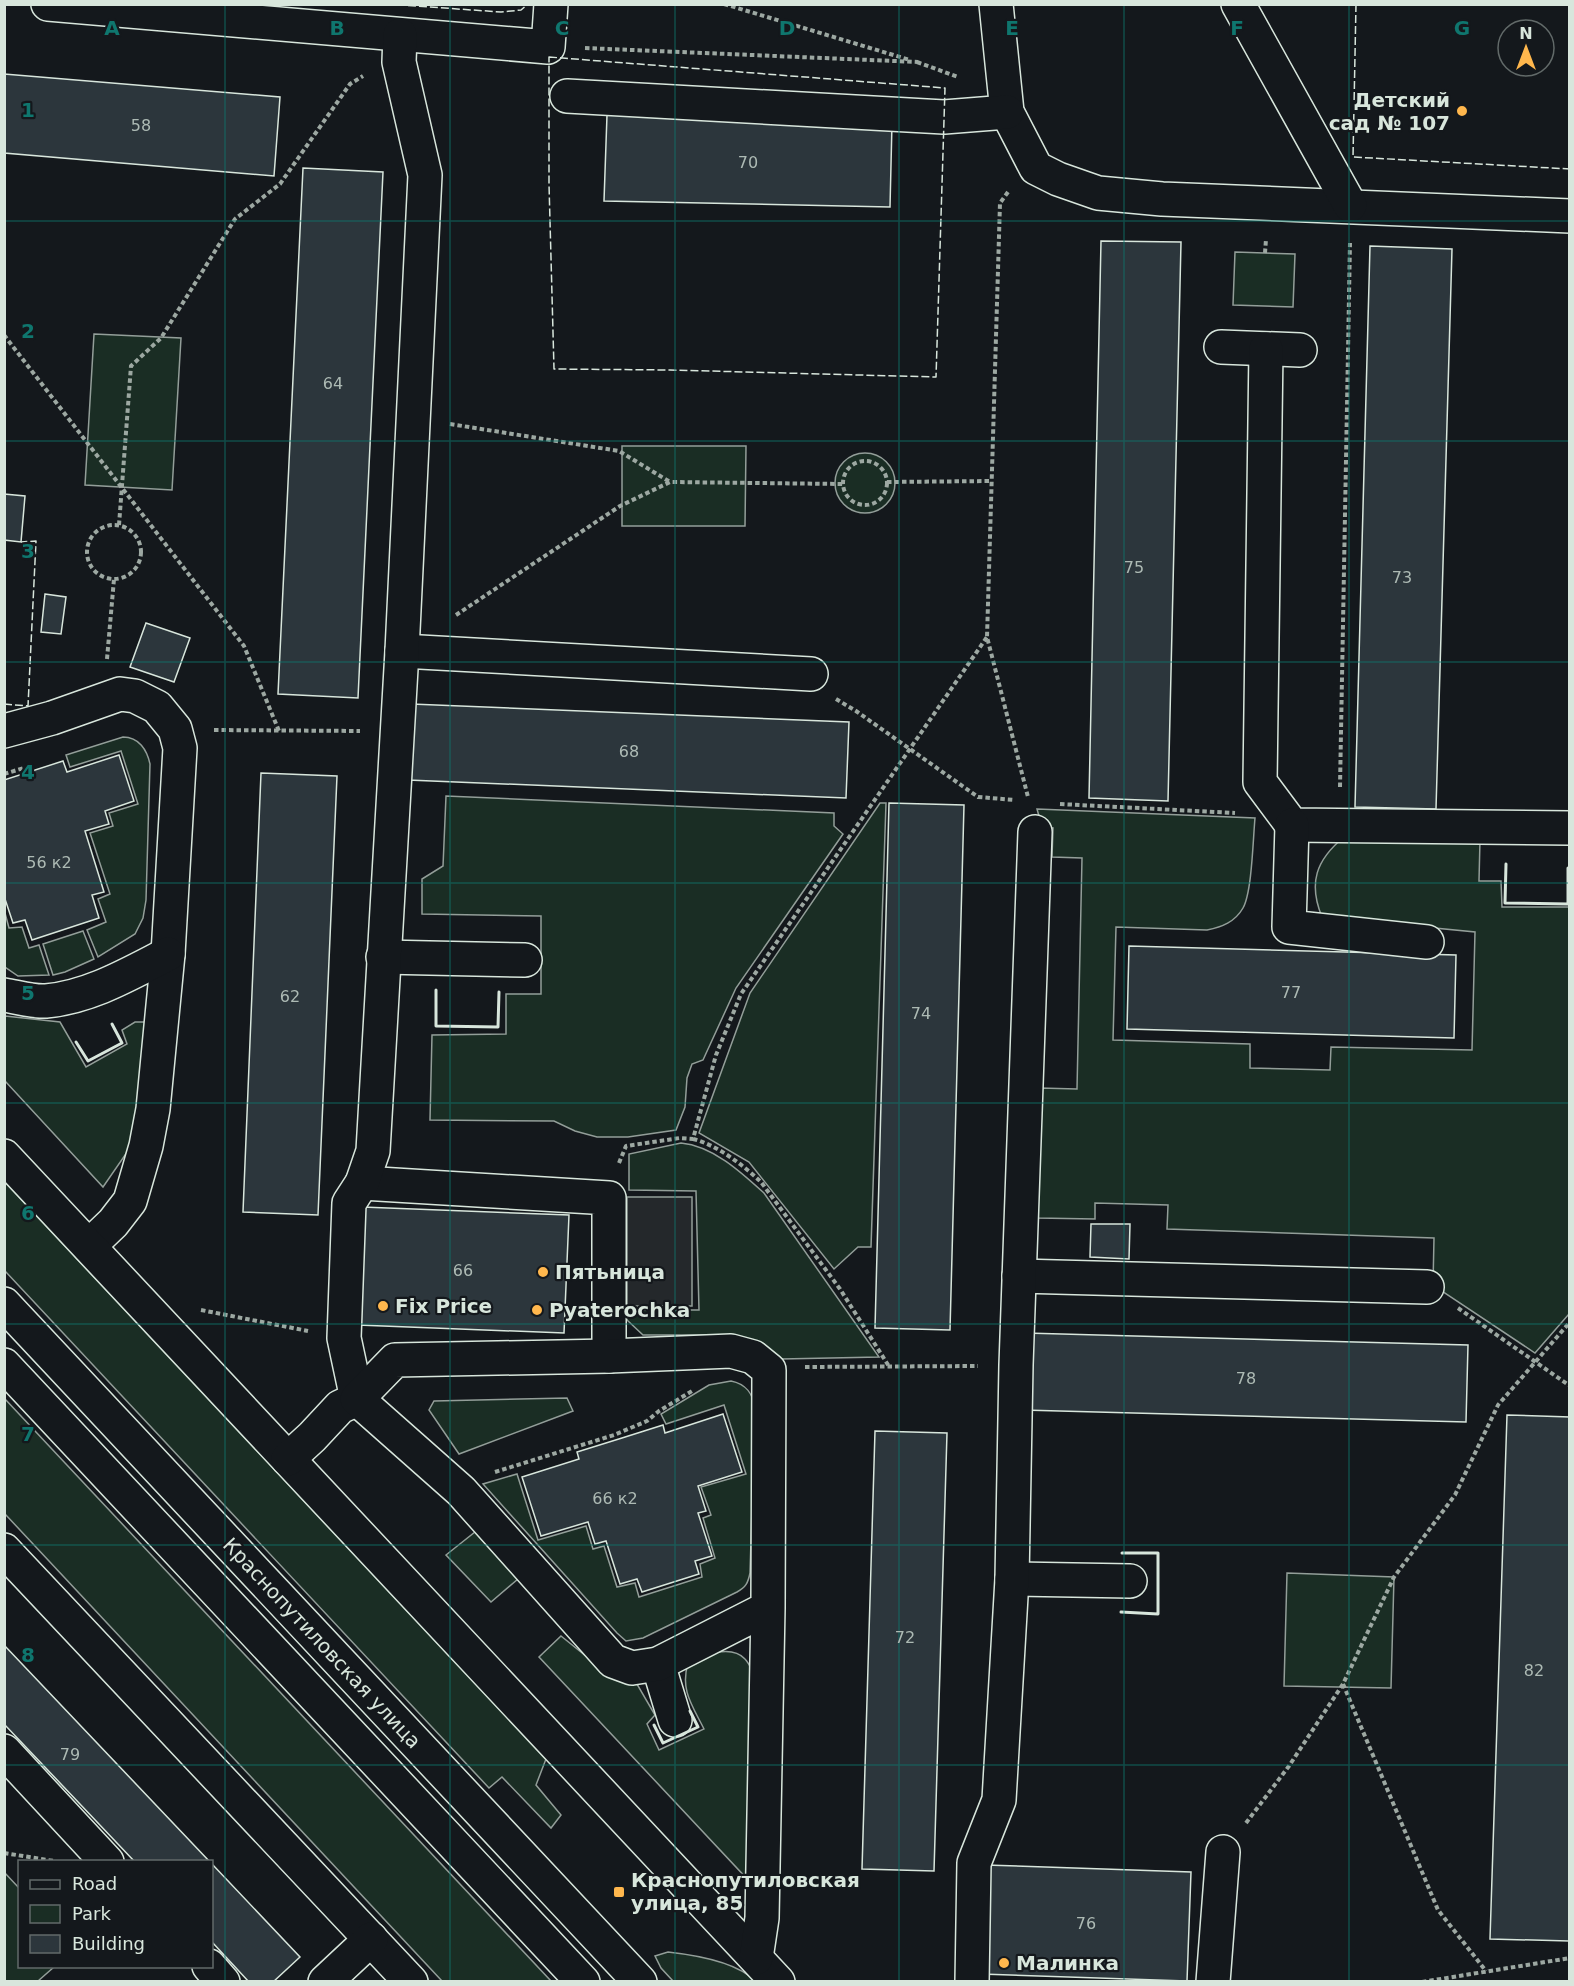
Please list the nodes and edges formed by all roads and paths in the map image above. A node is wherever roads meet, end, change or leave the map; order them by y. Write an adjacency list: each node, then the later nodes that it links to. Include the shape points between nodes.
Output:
1 (48, 4): 7 (main road)
2 (551, 4): 7 (main road, via 548,46)
3 (724, 4): 8 (path)
4 (996, 4): 10 (main road)
5 (1238, 4): 13 (main road)
6 (577, 48): 8 (path)
7 (400, 49): 18 (main road, via 425,175); 23 (path, via 350,84 280,184 235,219 161,338 131,366)
8 (918, 62): 10 (path, via 966,80)
9 (567, 96): 10 (main road, via 944,117)
10 (1007, 112): 11 (main road)
11 (1036, 168): 13 (main road, via 1098,193); 19 (path, via 1000,203)
12 (1569, 216): 13 (main road)
13 (1350, 220): 40 (path)
14 (4, 335): 23 (path)
15 (1221, 347): 16 (main road)
16 (1266, 349): 17 (main road); 39 (main road, via 1260,782)
17 (1300, 350)
18 (413, 418): 20 (path, via 619,451); 27 (main road)
19 (991, 481): 21 (path); 26 (path)
20 (670, 482): 22 (path); 27 (path, via 620,506 432,631)
21 (886, 482): 22 (path, via 882,469 864,461 851,466); 22 (path, via 884,494 869,505 851,500)
22 (843, 484)
23 (121, 486): 24 (path); 32 (path, via 244,646)
24 (119, 525): 25 (path, via 137,538 140,560 125,577); 25 (path, via 97,530 89,538 86,550 93,570)
25 (114, 579): 29 (path, via 105,686)
26 (987, 637): 35 (path); 38 (path)
27 (412, 652): 28 (main road); 34 (main road)
28 (812, 674)
29 (109, 698): 31 (main road, via 120,694 135,696 158,707); 33 (main road)
30 (856, 711): 35 (path)
31 (175, 729): 32 (path); 43 (main road, via 180,748)
32 (279, 730): 34 (path)
33 (4, 731)
34 (396, 732): 44 (main road)
35 (909, 749): 38 (path, via 978,797); 47 (path, via 741,994 716,1055)
36 (31, 766): 37 (path)
37 (4, 774)
38 (1032, 817): 39 (path, via 1093,807); 52 (main road)
39 (1288, 819): 40 (main road); 42 (main road, via 1289,927)
40 (1339, 824): 41 (main road)
41 (1569, 828)
42 (1427, 942)
43 (168, 954): 46 (main road, via 82,994 44,1002); 51 (main road, via 146,1146 130,1201)
44 (383, 957): 45 (main road); 49 (main road, via 373,1151)
45 (525, 960)
46 (4, 995)
47 (693, 1139): 50 (path, via 626,1146); 62 (path, via 713,1147 761,1182 840,1290)
48 (4, 1156): 51 (main road)
49 (363, 1183): 50 (main road); 57 (main road, via 349,1203)
50 (609, 1198): 58 (main road)
51 (89, 1246): 67 (main road)
52 (1019, 1276): 53 (main road); 61 (main road)
53 (1427, 1287): 59 (path)
54 (4, 1304): 90 (main road, Краснопутиловская улица)
55 (194, 1309): 57 (path)
56 (1569, 1322): 59 (path)
57 (344, 1338): 66 (main road)
58 (609, 1356): 63 (main road, via 731,1351 753,1357); 66 (main road, via 395,1360)
59 (1535, 1361): 64 (path); 74 (path, via 1498,1405 1455,1495 1394,1577)
60 (4, 1365): 89 (main road, Краснопутиловская улица)
61 (1016, 1365): 62 (path); 70 (main road)
62 (890, 1368): 63 (path)
63 (770, 1370): 72 (main road)
64 (1569, 1386)
65 (698, 1387): 68 (path, via 647,1421 476,1479)
66 (357, 1399): 67 (main road, via 340,1407); 68 (main road)
67 (288, 1459): 82 (main road)
68 (461, 1491): 73 (main road, via 613,1661 632,1668)
69 (4, 1550): 81 (main road)
70 (1012, 1579): 71 (main road); 92 (main road, via 999,1800 974,1863)
71 (1130, 1581)
72 (768, 1608): 73 (main road); 82 (main road, via 762,1918)
73 (657, 1664): 75 (main road)
74 (1343, 1684): 77 (path, via 1266,1800); 85 (path, via 1438,1910)
75 (675, 1720)
76 (4, 1751): 80 (main road)
77 (1222, 1852): 93 (main road)
78 (4, 1853): 79 (path)
79 (44, 1860)
80 (105, 1860)
81 (371, 1939): 87 (main road); 88 (main road)
82 (756, 1958): 91 (main road)
83 (1569, 1958): 85 (path)
84 (211, 1968): 86 (main road)
85 (1486, 1971): 94 (path)
86 (223, 1982)
87 (325, 1982)
88 (411, 1982)
89 (583, 1982)
90 (640, 1982)
91 (777, 1982)
92 (972, 1982)
93 (1213, 1982)
94 (1422, 1982)

